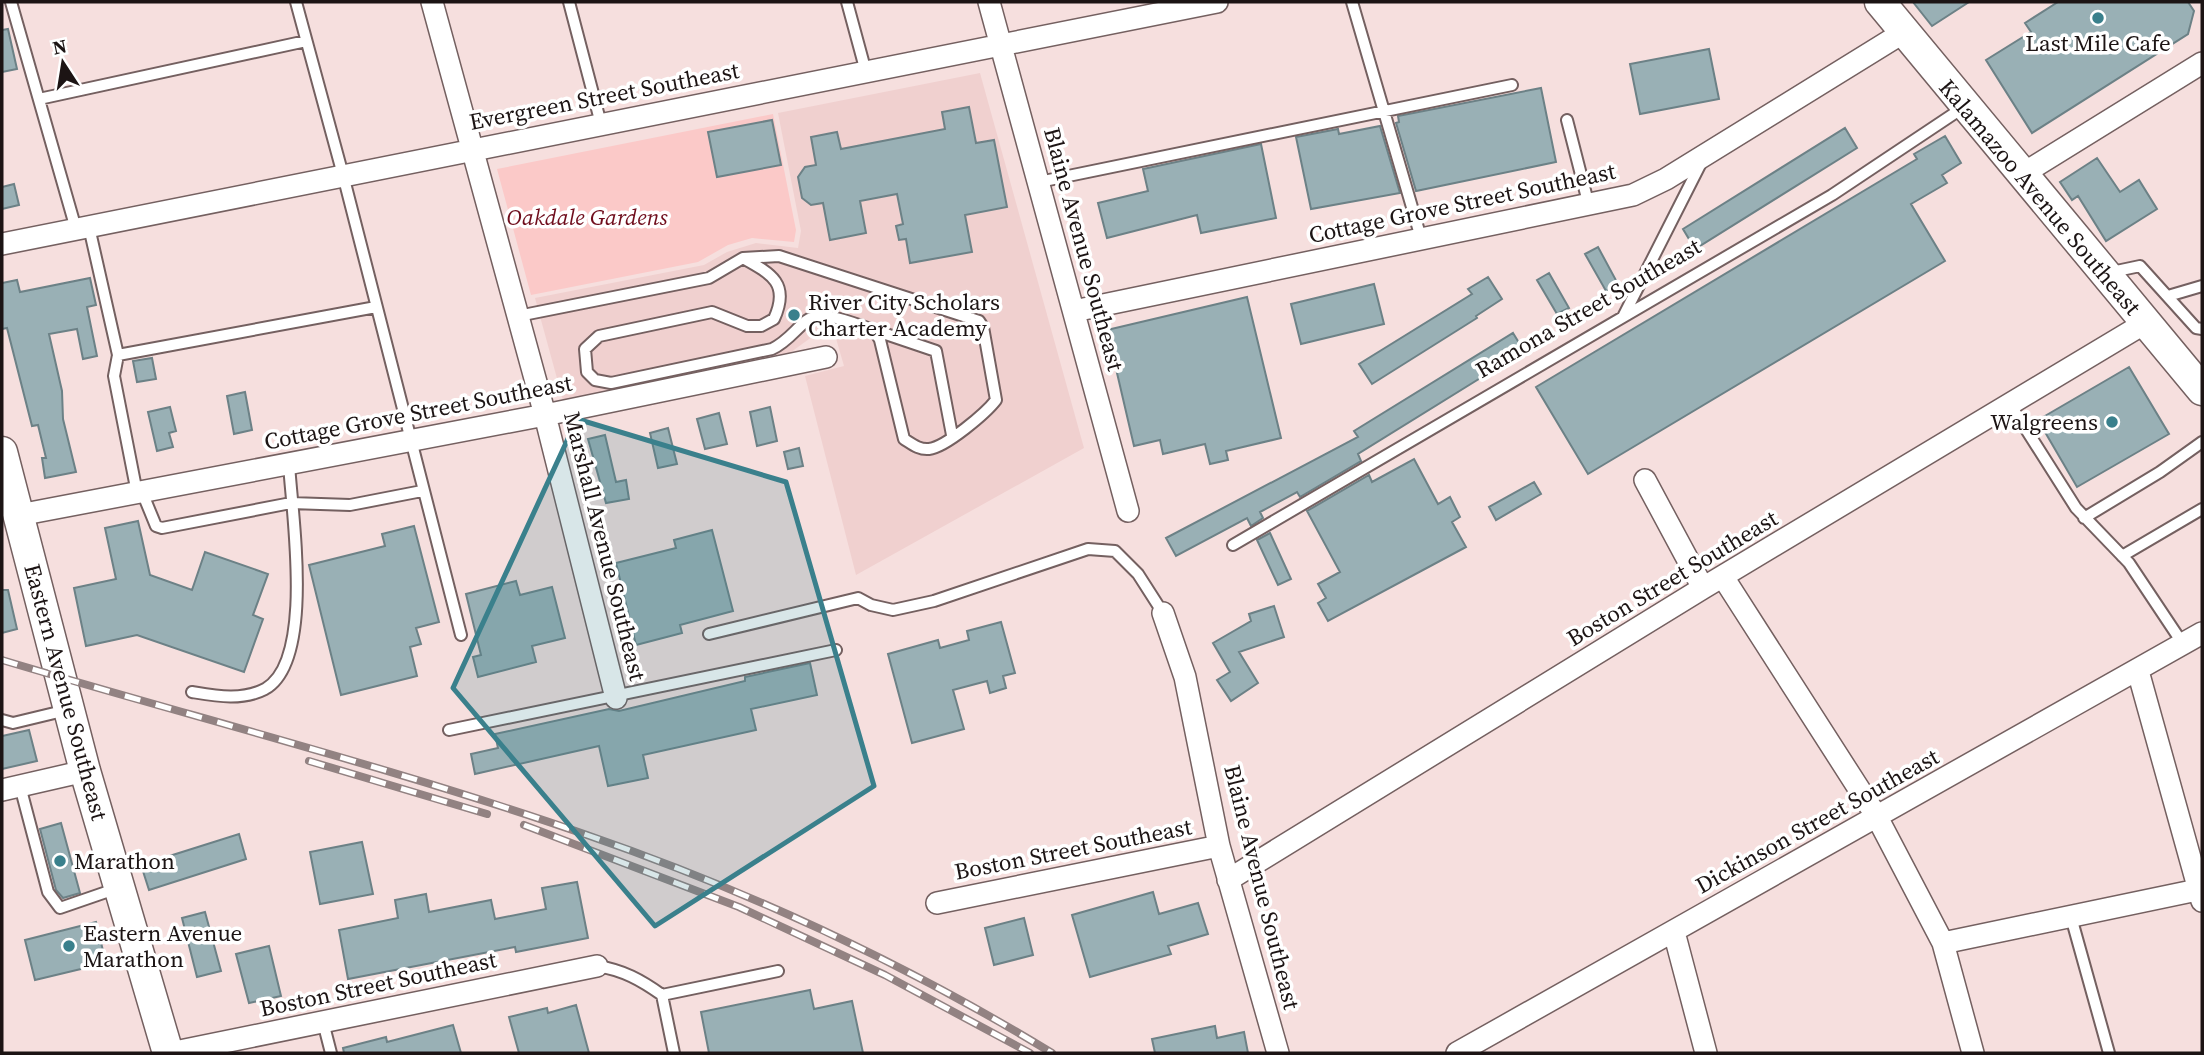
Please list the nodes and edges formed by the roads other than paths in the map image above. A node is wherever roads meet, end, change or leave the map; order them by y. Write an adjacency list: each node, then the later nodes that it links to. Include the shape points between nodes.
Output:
1 (11, 2): 16 (lane)
2 (296, 2): 11 (lane)
3 (432, 2): 21 (street, Marshall Avenue Southeast)
4 (569, 2): 20 (lane)
5 (847, 2): 14 (lane)
6 (989, 2): 12 (street, Blaine Avenue Southeast)
7 (1217, 2): 12 (street, Evergreen Street Southeast)
8 (1352, 2): 18 (lane)
9 (1880, 2): 10 (main road, Kalamazoo Avenue Southeast)
10 (1904, 32): 17 (main road, Kalamazoo Avenue Southeast); 22 (street, Cottage Grove Street Southeast)
11 (306, 41): 16 (lane); 23 (lane)
12 (1001, 45): 14 (street, Evergreen Street Southeast); 25 (street, Blaine Avenue Southeast)
13 (2202, 63): 24 (street)
14 (866, 72): 20 (street, Evergreen Street Southeast)
15 (1512, 85): 18 (lane)
16 (39, 99): 27 (lane)
17 (1964, 107): 24 (main road, Kalamazoo Avenue Southeast); 37 (lane, Ramona Street Southeast, via 1832,195)
18 (1384, 113): 25 (lane); 28 (lane)
19 (1567, 120): 26 (lane)
20 (601, 124): 21 (street, Evergreen Street Southeast)
21 (472, 149): 23 (street, Evergreen Street Southeast); 36 (street, Marshall Avenue Southeast)
22 (1705, 154): 26 (street, Cottage Grove Street Southeast, via 1633,195); 37 (lane)
23 (343, 175): 27 (street, Evergreen Street Southeast); 34 (lane)
24 (2021, 175): 31 (main road, Kalamazoo Avenue Southeast)
25 (1039, 182): 35 (street, Blaine Avenue Southeast)
26 (1588, 206): 28 (street, Cottage Grove Street Southeast)
27 (83, 228): 29 (street, Evergreen Street Southeast); 41 (lane)
28 (1421, 238): 35 (street, Cottage Grove Street Southeast)
29 (2, 244)
30 (743, 258): 36 (lane, via 709,278); 40 (lane, via 777,283 782,295 775,319 761,327 747,326 712,312 599,336 585,349 587,372 595,380 611,383 772,349 818,315); 46 (lane, via 779,256 979,321 996,400 986,413)
31 (2104, 274): 33 (lane, via 2140,266); 38 (main road, Kalamazoo Avenue Southeast)
32 (2202, 286): 33 (lane)
33 (2168, 296): 39 (lane)
34 (376, 307): 41 (lane); 47 (lane)
35 (1074, 311): 57 (street, Blaine Avenue Southeast)
36 (518, 316): 45 (street, Marshall Avenue Southeast)
37 (1622, 318): 60 (lane, Ramona Street Southeast)
38 (2145, 323): 43 (main road, Kalamazoo Avenue Southeast); 44 (street, Boston Street Southeast)
39 (2202, 329)
40 (874, 330): 46 (lane, via 936,351); 46 (lane, via 904,439 927,450)
41 (118, 355): 54 (lane, via 114,376)
42 (826, 357): 45 (street, Cottage Grove Street Southeast)
43 (2202, 390)
44 (2010, 404): 59 (lane); 62 (street, Boston Street Southeast)
45 (545, 415): 47 (street, Cottage Grove Street Southeast); 72 (street, Marshall Avenue Southeast)
46 (952, 435)
47 (409, 440): 51 (street, Cottage Grove Street Southeast); 53 (lane)
48 (2198, 445): 50 (lane); 59 (lane)
49 (2, 452): 58 (main road, Eastern Avenue Southeast)
50 (2202, 458)
51 (289, 464): 54 (street, Cottage Grove Street Southeast); 55 (lane)
52 (1645, 480): 63 (street)
53 (422, 491): 55 (lane, via 350,505); 67 (lane)
54 (139, 492): 55 (lane, via 156,526 162,528); 58 (street, Cottage Grove Street Southeast)
55 (291, 503): 71 (lane, via 298,619 281,676 249,695 226,698)
56 (2202, 509): 61 (lane)
57 (1128, 511)
58 (11, 517): 73 (main road, Eastern Avenue Southeast)
59 (2084, 518): 61 (lane)
60 (1233, 545)
61 (2122, 555): 68 (lane)
62 (1723, 576): 63 (street, Boston Street Southeast); 78 (street)
63 (1703, 588): 80 (street, Boston Street Southeast)
64 (1163, 613): 66 (lane, via 1138,574 1115,551 1088,549 920,604 893,610 859,598); 79 (street, Blaine Avenue Southeast, via 1190,694)
65 (2202, 633): 68 (street, Dickinson Street Southeast)
66 (709, 634)
67 (461, 635)
68 (2183, 645): 70 (street, Dickinson Street Southeast)
69 (836, 650): 72 (lane)
70 (2138, 671): 78 (street, Dickinson Street Southeast); 82 (street)
71 (192, 692)
72 (616, 698): 75 (lane)
73 (70, 709): 74 (lane, via 13,723); 76 (main road, Eastern Avenue Southeast)
74 (2, 720)
75 (449, 730)
76 (85, 771): 77 (street); 81 (main road, Eastern Avenue Southeast)
77 (11, 788): 81 (lane, via 48,892 60,908)
78 (1877, 817): 85 (street, Dickinson Street Southeast); 86 (street)
79 (1219, 846): 80 (street, Blaine Avenue Southeast); 83 (street, Boston Street Southeast)
80 (1228, 880): 94 (street, Blaine Avenue Southeast)
81 (118, 888): 91 (main road, Eastern Avenue Southeast)
82 (2201, 893): 84 (street)
83 (937, 903)
84 (2071, 917): 86 (street); 98 (lane)
85 (1674, 932): 95 (street, Dickinson Street Southeast); 96 (street)
86 (1943, 943): 97 (street)
87 (597, 966): 89 (lane, via 636,976); 90 (street, Boston Street Southeast)
88 (778, 971): 89 (lane)
89 (662, 995): 93 (lane)
90 (323, 1022): 91 (street, Boston Street Southeast); 92 (lane)
91 (169, 1053)
92 (331, 1053)
93 (674, 1053)
94 (1278, 1053)
95 (1457, 1053)
96 (1706, 1053)
97 (1973, 1053)
98 (2109, 1053)

